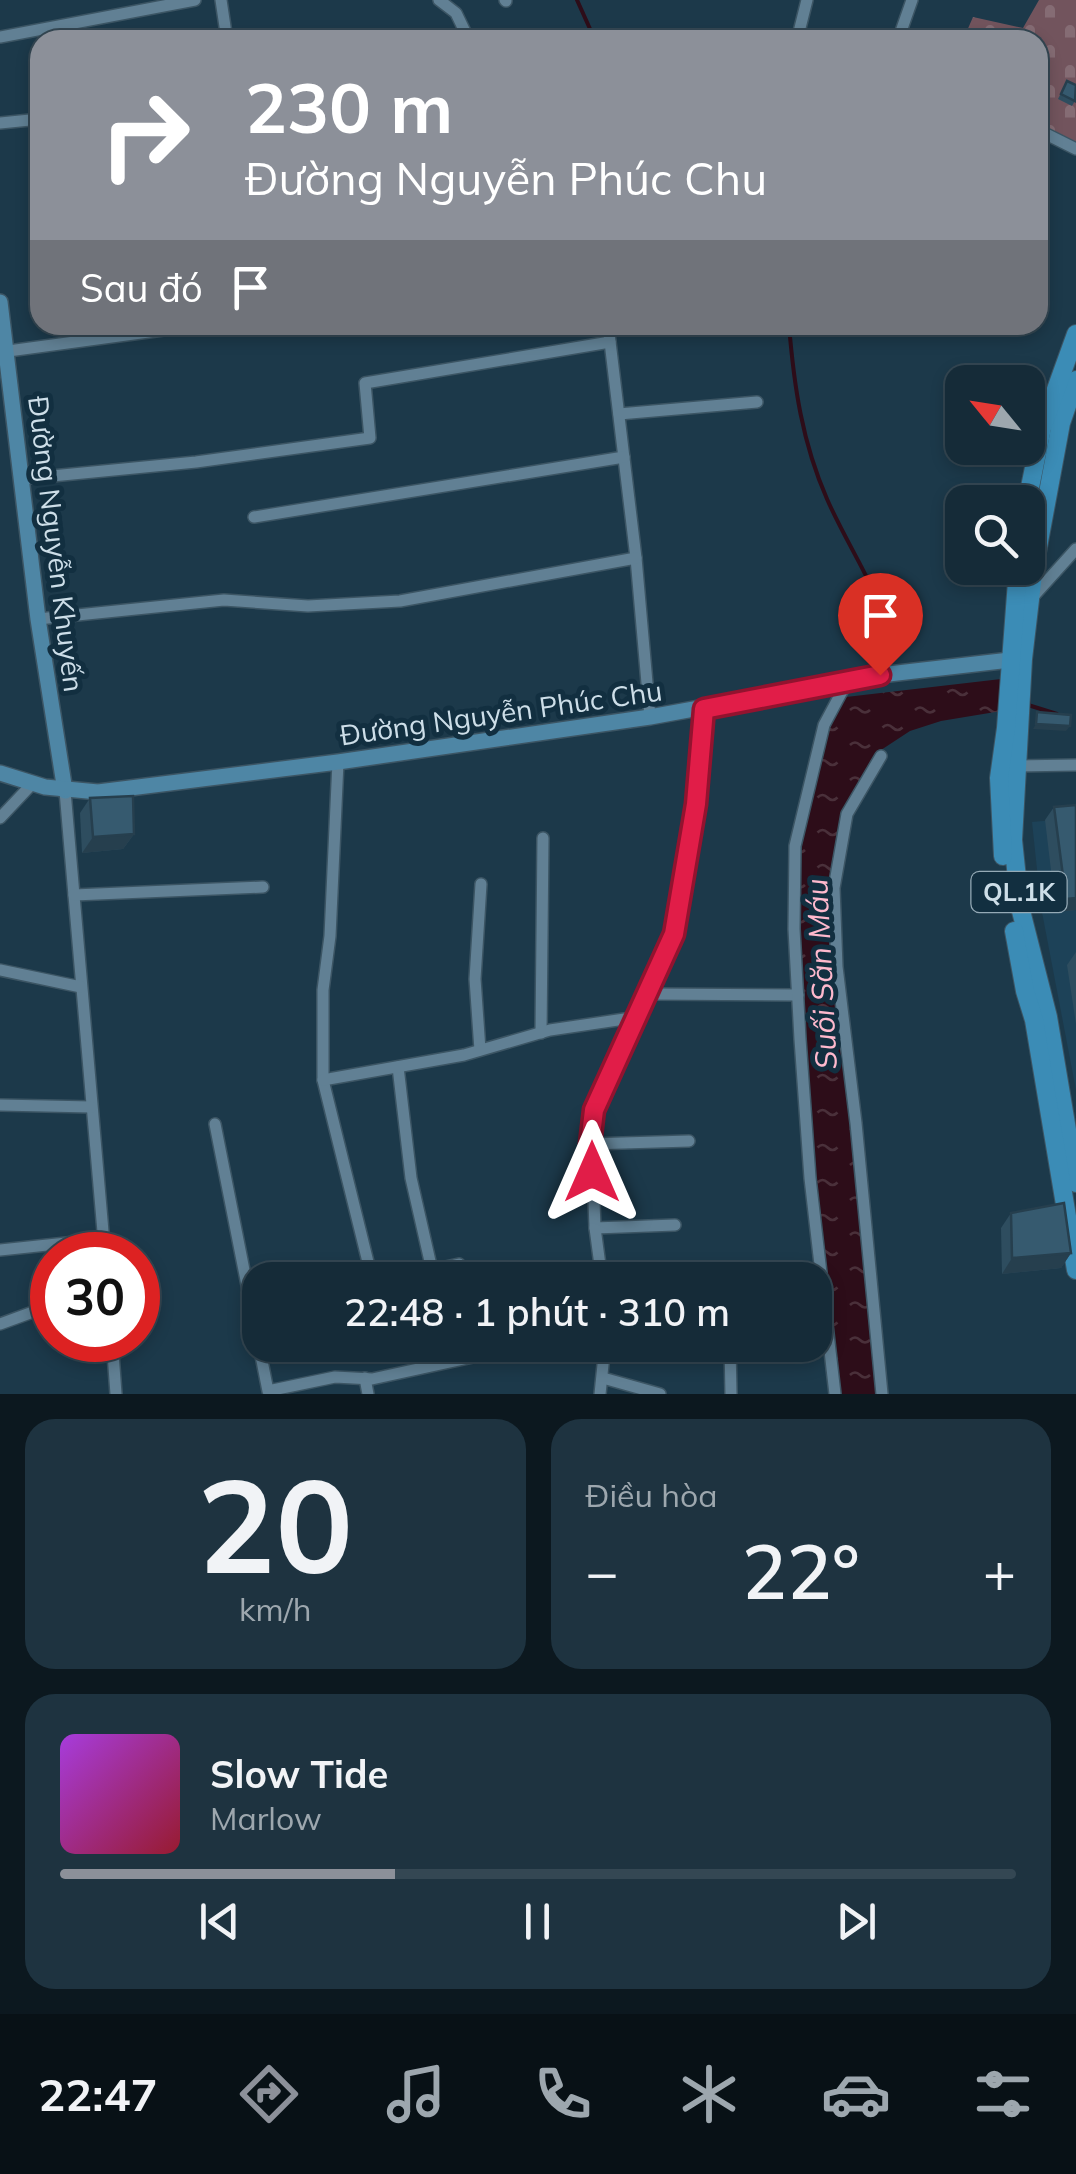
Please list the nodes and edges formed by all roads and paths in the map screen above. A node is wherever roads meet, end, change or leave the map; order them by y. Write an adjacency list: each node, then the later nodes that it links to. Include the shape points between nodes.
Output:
1 (194, 0): 7 (street)
2 (220, 0): 8 (street)
3 (439, 0): 9 (street)
4 (808, 0): 10 (street)
5 (912, 0): 11 (street)
6 (30, 30): 12 (street)
7 (32, 30)
8 (225, 30)
9 (464, 30)
10 (800, 30)
11 (902, 30)
12 (0, 36)
13 (30, 120): 14 (street)
14 (0, 123)
15 (1048, 135): 16 (street)
16 (1076, 149)
17 (0, 302): 22 (street, Đường Nguyễn Khuyến)
18 (1076, 334): 28 (main road, via 1042,428)
19 (127, 335): 22 (street)
20 (609, 335): 21 (street)
21 (610, 342): 25 (street); 27 (street, via 365,383 370,438)
22 (3, 352): 27 (street, Đường Nguyễn Khuyến)
23 (1076, 380): 33 (main road, QL.1K, via 1048,482)
24 (757, 402): 25 (street)
25 (620, 414): 26 (street)
26 (624, 458): 29 (street); 31 (street)
27 (21, 479): 34 (street, Đường Nguyễn Khuyến)
28 (1030, 485)
29 (254, 518)
30 (1076, 550): 33 (street)
31 (636, 558): 34 (street, via 400,601 308,606 224,600); 38 (street)
32 (1017, 585): 35 (main road, QL.1K)
33 (1030, 600): 35 (main road, QL.1K)
34 (38, 619): 46 (street, Đường Nguyễn Khuyến)
35 (1015, 660): 36 (street, Đường Nguyễn Phúc Chu); 39 (main road, QL.1K)
36 (847, 682): 37 (street, Đường Nguyễn Phúc Chu); 55 (street, via 824,725 795,846)
37 (704, 709): 38 (street, Đường Nguyễn Phúc Chu); 54 (street, via 680,904)
38 (650, 718): 41 (street, Đường Nguyễn Phúc Chu)
39 (1014, 728): 43 (main road, QL.1K); 59 (main road, QL.1K, via 999,778 999,820 1012,918)
40 (881, 756): 91 (street, via 846,814 834,888)
41 (338, 762): 46 (street, Đường Nguyễn Phúc Chu); 61 (street)
42 (1076, 765): 43 (street)
43 (1016, 766): 59 (main road, QL.1K, via 1013,840 1020,907)
44 (0, 773): 45 (street, Đường Nguyễn Phúc Chu)
45 (32, 784): 46 (street, Đường Nguyễn Phúc Chu); 47 (street)
46 (65, 791): 51 (street)
47 (0, 818)
48 (542, 838): 57 (street)
49 (481, 884): 58 (street, via 475,978)
50 (263, 887): 51 (street)
51 (74, 895): 53 (street)
52 (0, 970): 53 (street)
53 (80, 987): 63 (street)
54 (650, 994): 55 (street); 56 (street)
55 (798, 996): 90 (street)
56 (638, 1017): 57 (street); 66 (street, via 594,1110)
57 (541, 1032): 58 (street)
58 (480, 1050): 60 (street)
59 (1047, 1059): 67 (main road, QL.1K); 76 (main road, QL.1K)
60 (398, 1067): 61 (street); 74 (street)
61 (324, 1080): 73 (street)
62 (0, 1106): 63 (street)
63 (91, 1107): 70 (street)
64 (215, 1124): 83 (street, via 268,1391)
65 (689, 1140): 66 (street)
66 (590, 1144): 69 (street)
67 (1076, 1183)
68 (675, 1226): 69 (street)
69 (594, 1228): 75 (street)
70 (103, 1232)
71 (30, 1247): 72 (street)
72 (0, 1250)
73 (368, 1262)
74 (430, 1262)
75 (599, 1262)
76 (1076, 1270)
77 (30, 1313): 78 (street)
78 (0, 1324)
79 (114, 1362): 85 (street)
80 (429, 1362): 83 (street)
81 (604, 1362): 84 (street)
82 (730, 1362): 89 (street)
83 (365, 1378): 86 (street)
84 (604, 1378): 87 (street); 88 (street)
85 (116, 1394)
86 (368, 1394)
87 (600, 1394)
88 (660, 1394)
89 (731, 1394)
90 (835, 1394)
91 (882, 1394)

